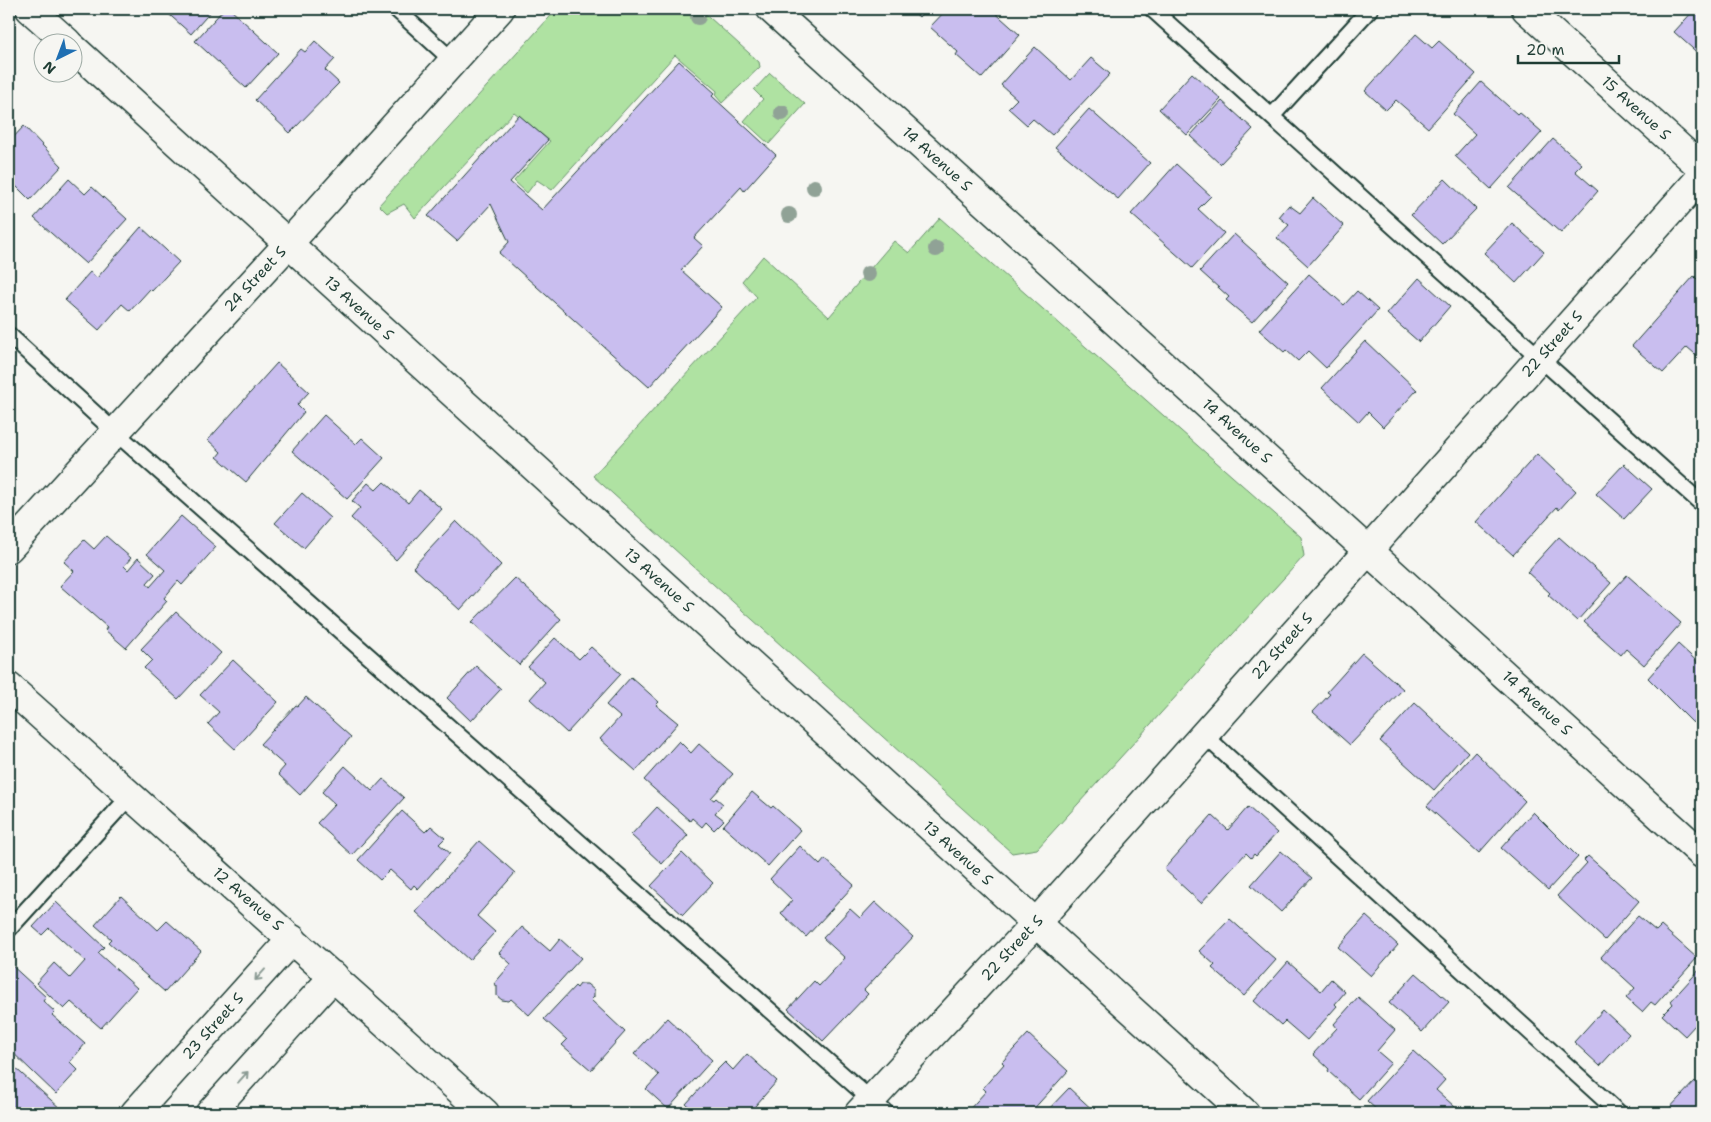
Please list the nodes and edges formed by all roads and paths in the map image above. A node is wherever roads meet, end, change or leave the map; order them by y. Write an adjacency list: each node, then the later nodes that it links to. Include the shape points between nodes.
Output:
1 (30, 9): 8 (street)
2 (396, 9): 10 (lane)
3 (500, 9): 10 (street, 24 Street S)
4 (771, 9): 20 (street, 14 Avenue S)
5 (1152, 9): 11 (lane)
6 (1370, 9): 11 (lane)
7 (1526, 9): 12 (street, 15 Avenue S)
8 (56, 32)
9 (82, 56): 14 (street, 13 Avenue S)
10 (453, 61): 14 (street, 24 Street S)
11 (1272, 116): 16 (lane)
12 (1702, 168)
13 (1702, 176): 16 (street, 22 Street S)
14 (289, 243): 17 (street, 24 Street S); 25 (street, 13 Avenue S)
15 (9, 335): 17 (lane)
16 (1540, 357): 18 (lane); 20 (street, 22 Street S)
17 (115, 432): 19 (street, 24 Street S); 29 (lane)
18 (1702, 504)
19 (9, 548)
20 (1368, 549): 22 (street, 22 Street S); 24 (street, 14 Avenue S)
21 (9, 687): 23 (street, 12 Avenue S)
22 (1203, 734): 25 (street, 22 Street S); 34 (lane)
23 (130, 796): 26 (lane); 27 (street, 12 Avenue S)
24 (1702, 854)
25 (1035, 924): 29 (street, 22 Street S); 33 (street, 13 Avenue S)
26 (9, 929)
27 (292, 939): 28 (street, 12 Avenue S); 30 (street, 23 Street S, one-way to 30)
28 (334, 976): 31 (street, one-way to 28); 32 (street, 12 Avenue S)
29 (872, 1109)
30 (134, 1113)
31 (210, 1113)
32 (485, 1113)
33 (1245, 1113)
34 (1618, 1113)

